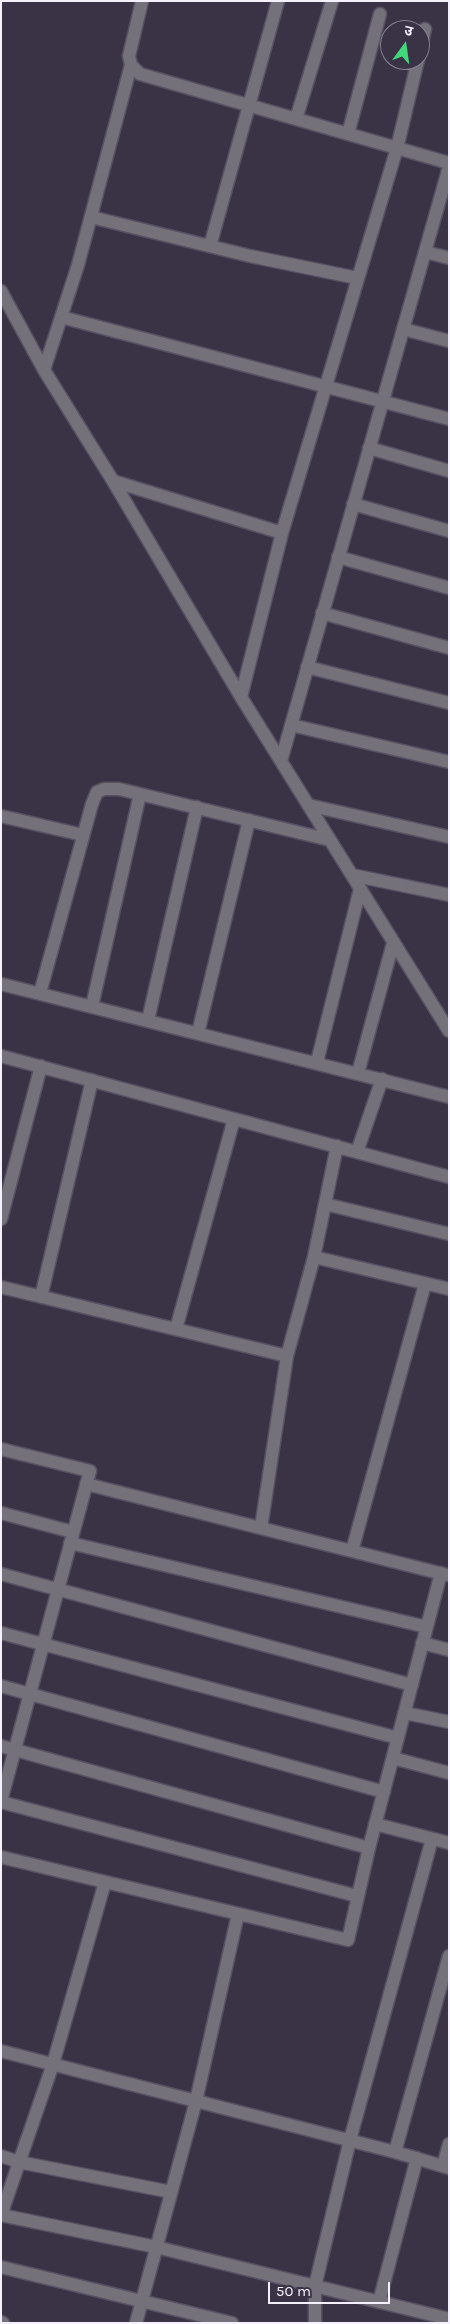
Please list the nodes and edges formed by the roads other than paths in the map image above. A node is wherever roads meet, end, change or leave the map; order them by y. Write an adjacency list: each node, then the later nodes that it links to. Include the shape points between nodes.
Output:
1 (142, 1): 5 (street, via 129,56)
2 (278, 1): 7 (street)
3 (332, 1): 8 (street)
4 (380, 14): 9 (street)
5 (131, 65): 7 (street, via 150,78); 14 (street)
6 (416, 70): 10 (street)
7 (249, 106): 8 (street); 15 (street)
8 (296, 119): 9 (street)
9 (348, 134): 10 (street)
10 (397, 148): 11 (street); 18 (street)
11 (449, 162)
12 (449, 167): 13 (street)
13 (445, 195): 16 (street)
14 (91, 216): 15 (street); 21 (street)
15 (210, 246): 18 (street)
16 (425, 252): 17 (street); 22 (street)
17 (449, 258)
18 (357, 278): 25 (street)
19 (1, 291): 20 (street)
20 (7, 313): 24 (street)
21 (61, 317): 24 (street); 25 (street)
22 (403, 329): 23 (street); 26 (street)
23 (449, 340)
24 (44, 370): 30 (street)
25 (325, 386): 26 (street); 33 (street)
26 (383, 400): 27 (street); 28 (street)
27 (449, 419)
28 (369, 448): 29 (street); 31 (street)
29 (449, 471)
30 (112, 481): 33 (street); 39 (street)
31 (353, 504): 32 (street); 34 (street)
32 (449, 531)
33 (282, 533): 39 (street)
34 (338, 557): 35 (street); 36 (street)
35 (449, 588)
36 (322, 613): 37 (street); 38 (street)
37 (449, 648)
38 (307, 667): 40 (street); 41 (street)
39 (241, 697): 42 (street)
40 (449, 703)
41 (291, 725): 42 (street); 43 (street)
42 (281, 760): 45 (street)
43 (449, 762)
44 (140, 794): 46 (street); 49 (street, via 104,788 97,792); 58 (street)
45 (308, 805): 50 (street); 51 (street)
46 (197, 808): 48 (street); 59 (street)
47 (1, 816): 49 (street)
48 (249, 820): 51 (street); 61 (street)
49 (83, 835): 57 (street)
50 (449, 837)
51 (330, 840): 52 (street)
52 (352, 875): 53 (street); 54 (street)
53 (360, 889): 55 (street); 63 (street)
54 (449, 895)
55 (394, 943): 60 (street); 65 (street)
56 (1, 984): 57 (street)
57 (40, 993): 58 (street)
58 (92, 1006): 59 (street)
59 (148, 1020): 61 (street)
60 (449, 1031)
61 (198, 1033): 63 (street)
62 (1, 1056): 64 (street)
63 (317, 1062): 65 (street)
64 (41, 1066): 67 (street); 74 (street)
65 (358, 1073): 66 (street)
66 (382, 1079): 68 (street); 71 (street)
67 (92, 1080): 69 (street); 80 (street)
68 (449, 1097)
69 (234, 1119): 70 (street); 81 (street)
70 (337, 1146): 71 (street); 73 (street)
71 (357, 1152): 72 (street)
72 (449, 1177)
73 (325, 1204): 75 (street); 76 (street)
74 (1, 1219)
75 (449, 1234)
76 (314, 1257): 77 (street); 82 (street)
77 (425, 1284): 79 (street); 88 (street)
78 (1, 1287): 80 (street)
79 (449, 1289)
80 (41, 1297): 81 (street)
81 (176, 1329): 82 (street)
82 (287, 1356): 86 (street)
83 (1, 1449): 84 (street, via 90,1471)
84 (86, 1484): 86 (street); 87 (street)
85 (1, 1513): 87 (street)
86 (261, 1528): 88 (street)
87 (72, 1538): 91 (street); 92 (street)
88 (352, 1551): 90 (street)
89 (1, 1574): 91 (street)
90 (445, 1574): 92 (street)
91 (58, 1588): 94 (street); 97 (street)
92 (427, 1627): 95 (street)
93 (1, 1633): 94 (street)
94 (43, 1643): 99 (street); 102 (street)
95 (422, 1643): 96 (street); 97 (street)
96 (449, 1650)
97 (412, 1685): 100 (street)
98 (1, 1686): 99 (street)
99 (30, 1693): 104 (street); 107 (street)
100 (405, 1713): 101 (street); 102 (street)
101 (449, 1722)
102 (398, 1738): 105 (street)
103 (1, 1746): 104 (street)
104 (15, 1749): 108 (street); 112 (street)
105 (393, 1758): 106 (street); 107 (street)
106 (449, 1773)
107 (384, 1792): 109 (street)
108 (1, 1801): 115 (street)
109 (375, 1824): 110 (street); 112 (street)
110 (432, 1838): 111 (street); 121 (street)
111 (449, 1843)
112 (368, 1848): 115 (street)
113 (1, 1857): 114 (street)
114 (105, 1882): 116 (street); 119 (street)
115 (358, 1896): 116 (street, via 348,1940)
116 (238, 1914): 120 (street)
117 (449, 1956): 123 (street)
118 (1, 2051): 119 (street)
119 (53, 2064): 120 (street); 126 (street)
120 (196, 2101): 121 (street); 128 (street)
121 (350, 2140): 123 (street); 132 (street)
122 (449, 2144): 127 (street)
123 (395, 2152): 125 (street)
124 (1, 2156): 126 (street)
125 (417, 2158): 127 (street); 134 (street)
126 (19, 2162): 128 (street); 129 (street)
127 (446, 2167)
128 (171, 2192): 130 (street)
129 (1, 2215): 130 (street)
130 (156, 2248): 132 (street); 133 (street)
131 (1, 2267): 133 (street)
132 (315, 2286): 134 (street); 138 (street)
133 (142, 2301): 136 (street); 137 (street)
134 (378, 2302): 135 (street)
135 (449, 2319)
136 (136, 2323)
137 (232, 2323)
138 (315, 2323)

